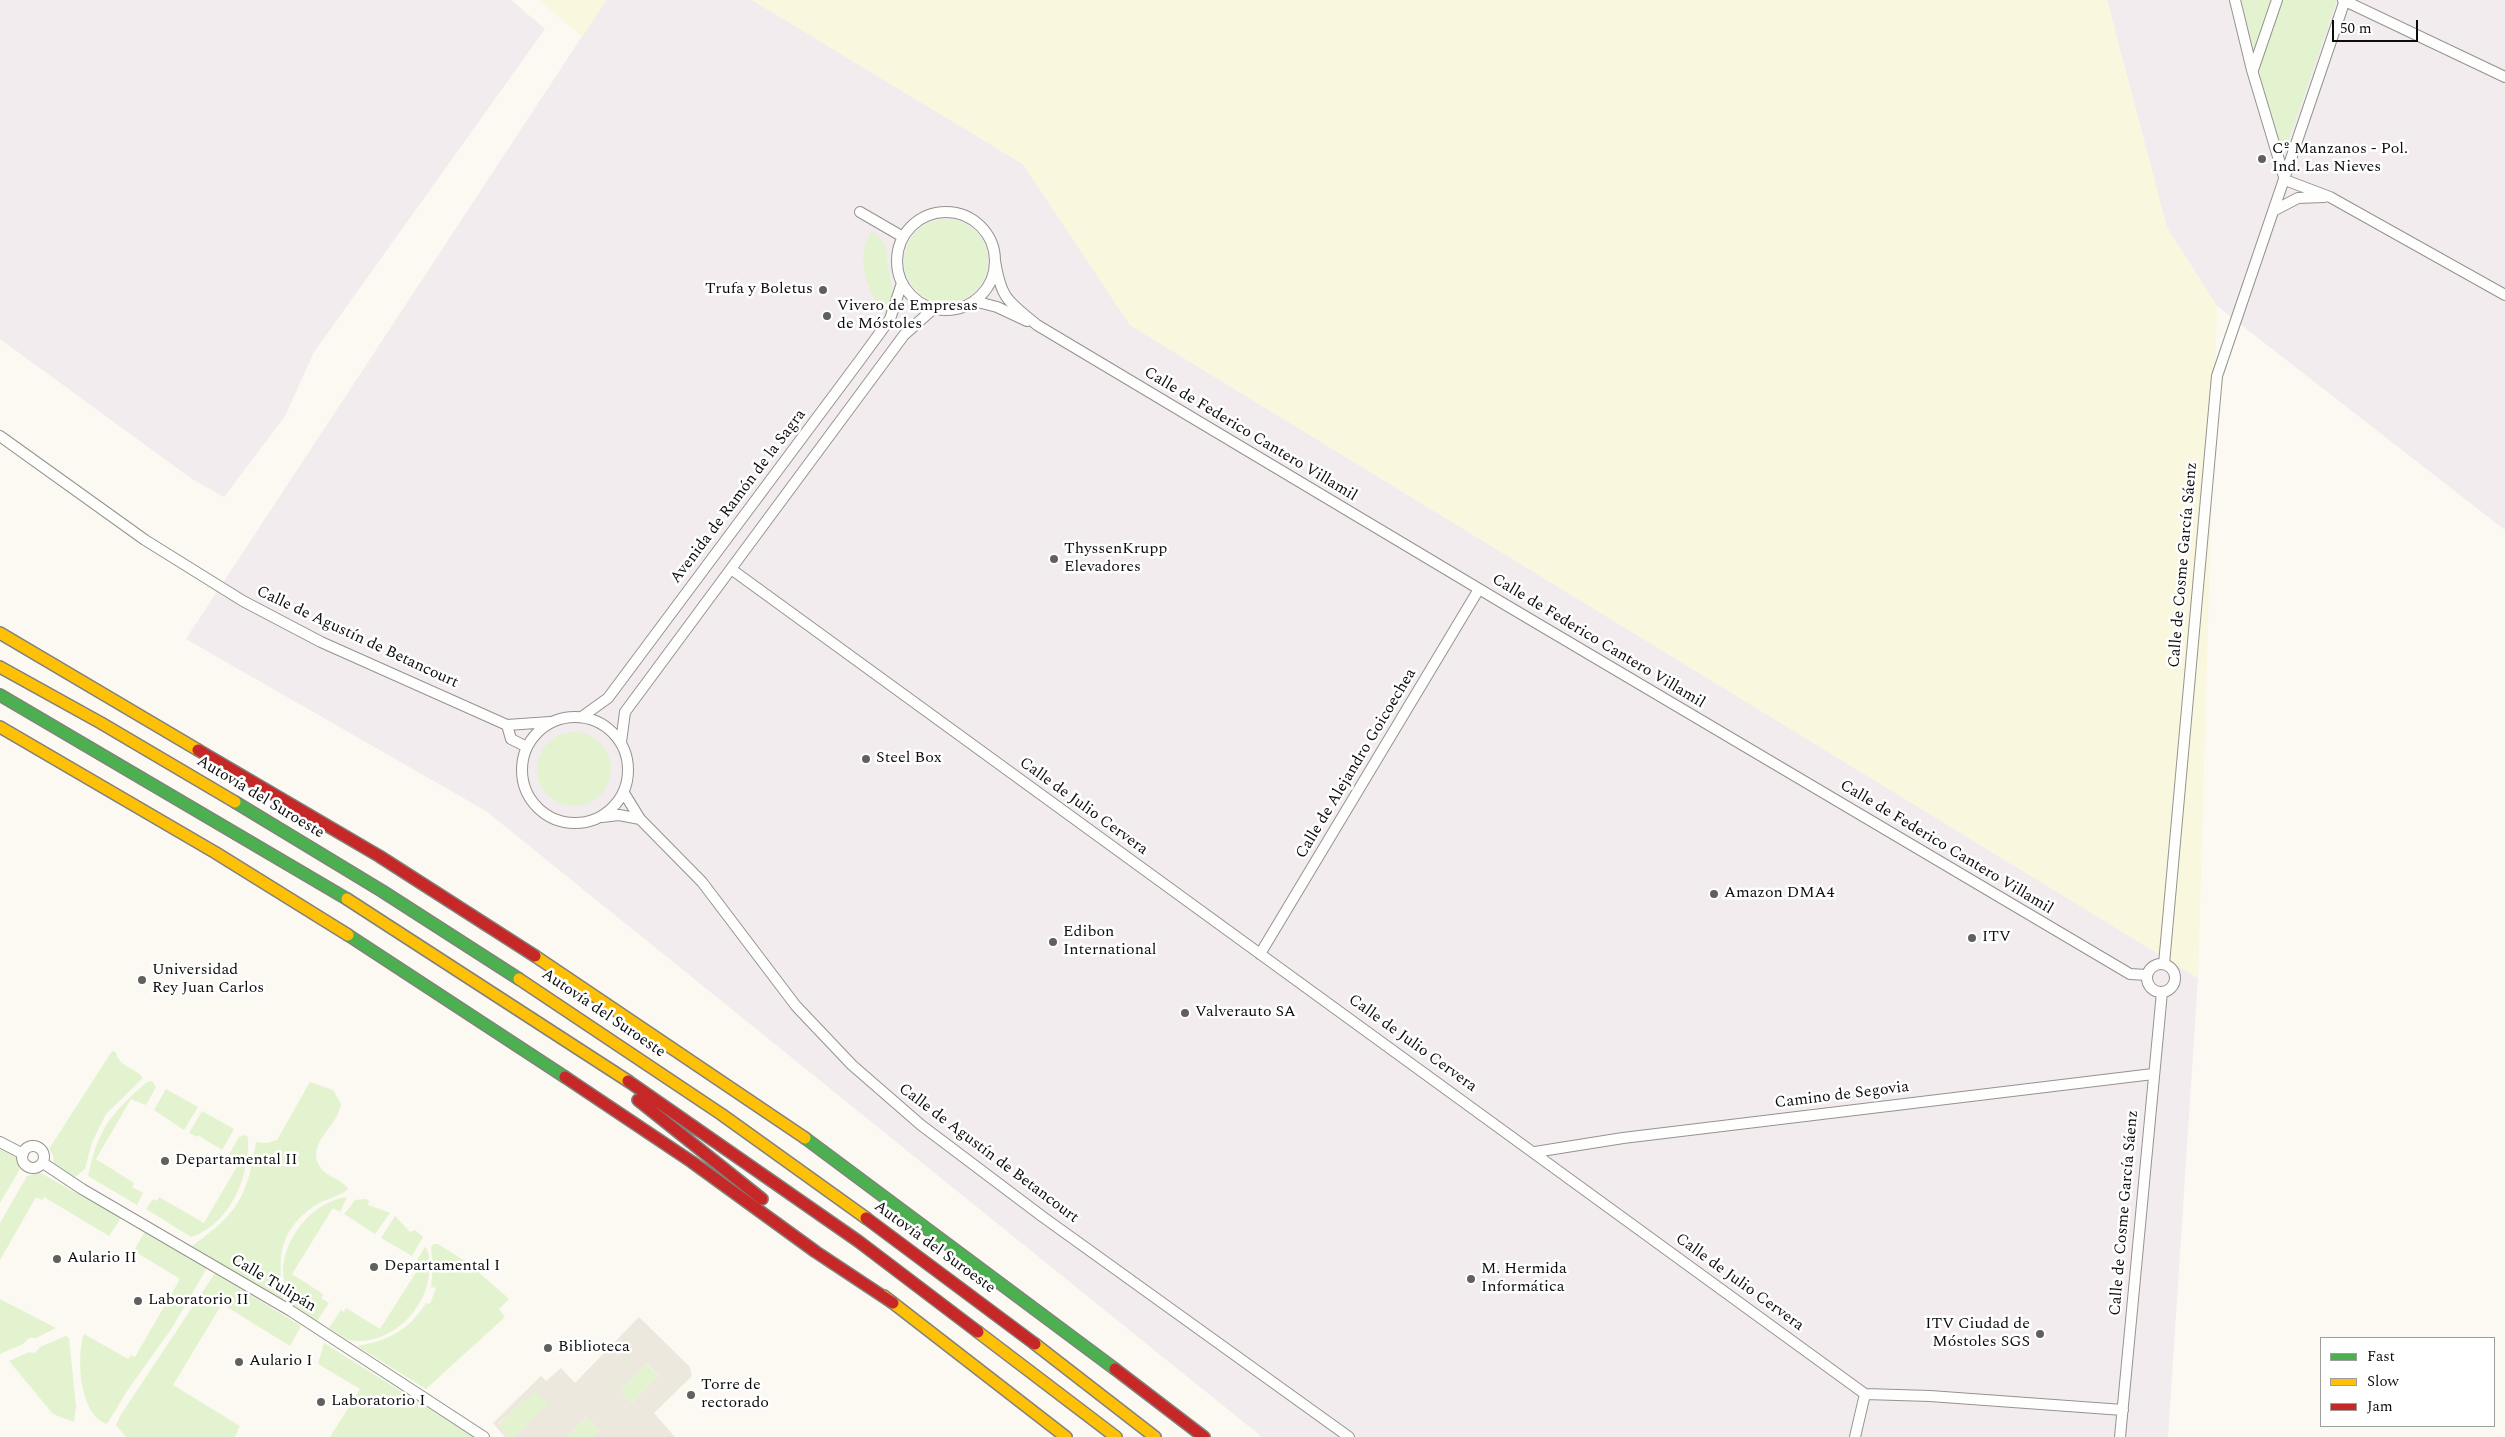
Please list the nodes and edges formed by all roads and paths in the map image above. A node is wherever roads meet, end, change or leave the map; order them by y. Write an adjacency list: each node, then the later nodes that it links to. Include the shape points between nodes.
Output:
1 (2235, 0): 4 (street)
2 (2277, 0): 4 (street)
3 (2344, 0): 5 (street); 6 (street, Calle de Cosme García Sáenz)
4 (2252, 70): 6 (street)
5 (2505, 77)
6 (2285, 180): 7 (street); 8 (street, Calle de Cosme García Sáenz)
7 (2330, 197): 8 (street, via 2298,198); 13 (street)
8 (2273, 210): 34 (street, Calle de Cosme García Sáenz, via 2217,376)
9 (860, 212): 10 (street)
10 (902, 237): 11 (street, via 914,223 930,214 949,212 966,216 982,227 992,242); 12 (street, via 897,260)
11 (995, 261): 14 (street, via 989,283); 16 (street, Calle de Federico Cantero Villamil, via 999,286 1007,299)
12 (902, 283): 15 (street, via 920,303); 23 (street, Avenida de Ramón de la Sagra, via 890,319 882,330 608,698)
13 (2505, 295)
14 (974, 301): 15 (street, via 962,308); 16 (street, Calle de Federico Cantero Villamil)
15 (933, 308): 18 (street, via 904,335)
16 (1037, 324): 19 (street, Calle de Federico Cantero Villamil)
17 (0, 436): 25 (street, Calle de Agustín de Betancourt, via 145,540 243,602 321,642)
18 (731, 568): 27 (street, via 626,712); 33 (street, Calle de Julio Cervera)
19 (1479, 590): 33 (street, Calle de Alejandro Goicoechea); 35 (street, Calle de Federico Cantero Villamil, via 2130,974)
20 (0, 633): 49 (highway, via 379,856 575,982 789,1126)
21 (0, 667): 48 (highway, Autovía del Suroeste, via 127,737 354,873 569,1010 855,1209 1036,1343)
22 (0, 695): 32 (highway)
23 (583, 716): 24 (street); 27 (street, via 605,725)
24 (550, 722): 25 (street, Calle de Agustín de Betancourt); 28 (street, via 536,733)
25 (507, 725): 28 (street, via 511,739)
26 (0, 727): 42 (highway, via 216,853 397,965 692,1162 816,1252)
27 (622, 742): 29 (street, via 628,758 629,776)
28 (527, 747): 30 (street, via 522,763 523,780 539,808 552,818 568,823)
29 (624, 793): 30 (street, via 614,807); 31 (street, Calle de Agustín de Betancourt)
30 (600, 817): 31 (street, via 619,815)
31 (640, 819): 50 (street, Calle de Agustín de Betancourt, via 702,882 796,1006 852,1065 921,1125 1043,1217)
32 (394, 929): 42 (highway, via 426,958 643,1103 794,1226); 47 (highway, via 535,1018 726,1147 858,1241)
33 (1260, 954): 39 (street, Calle de Julio Cervera)
34 (2164, 964): 35 (street, via 2153,966); 36 (street, via 2174,970 2176,978 2173,986)
35 (2147, 975): 36 (street, via 2151,988)
36 (2162, 992): 37 (street, Calle de Cosme García Sáenz)
37 (2153, 1074): 39 (street, Camino de Segovia, via 1623,1138); 44 (street, Calle de Cosme García Sáenz)
38 (0, 1142): 40 (street, Calle Tulipán)
39 (1535, 1152): 43 (street, Calle de Julio Cervera)
40 (23, 1154): 41 (street, Calle Tulipán, via 23,1161 30,1168 38,1168); 41 (street, Calle Tulipán, via 29,1147 39,1148 44,1153)
41 (43, 1163): 45 (street, Calle Tulipán, via 291,1311)
42 (894, 1302): 46 (highway)
43 (1864, 1394): 44 (street); 51 (street)
44 (2123, 1410): 52 (street, Calle de Cosme García Sáenz)
45 (484, 1437)
46 (1066, 1437)
47 (1116, 1437)
48 (1155, 1437)
49 (1204, 1437)
50 (1349, 1437)
51 (1855, 1437)
52 (2120, 1437)

